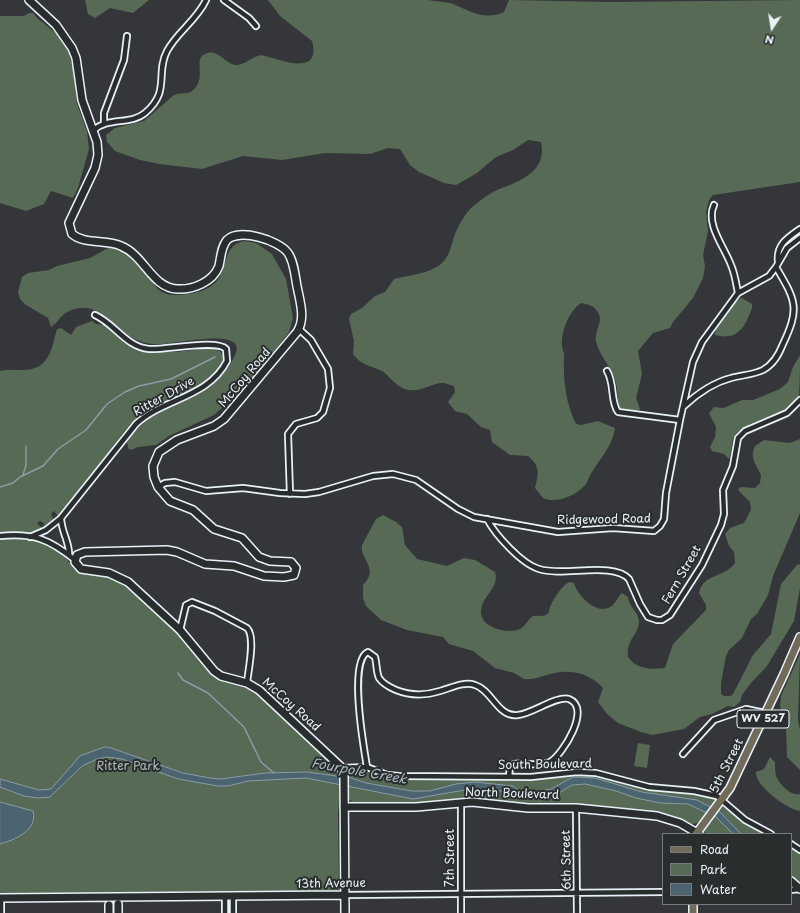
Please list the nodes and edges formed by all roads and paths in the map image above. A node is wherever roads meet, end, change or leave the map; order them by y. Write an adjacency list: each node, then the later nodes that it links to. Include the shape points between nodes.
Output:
1 (29, 0): 7 (street, via 56,25 69,42 76,58 82,100)
2 (206, 0): 6 (street, via 167,51 161,90 155,102 138,117)
3 (224, 0): 4 (street)
4 (256, 26)
5 (127, 36): 6 (street, via 124,60 104,113)
6 (104, 124): 7 (street)
7 (94, 130): 14 (street, via 97,161 71,219 69,227 72,234 79,239 116,244 128,249 139,257 162,285 177,290 196,286 213,276 224,245 231,237 250,235 268,241 283,248 290,258 302,312)
8 (714, 204): 12 (street, via 711,212 712,221 731,264)
9 (800, 230): 11 (street, via 781,244)
10 (800, 238): 11 (street, Ridgewood Road, via 787,248)
11 (778, 265): 12 (street, Ridgewood Road, via 764,279); 17 (street, via 795,309 793,323 775,360 770,366 756,373 714,384)
12 (738, 293): 17 (street, Ridgewood Road, via 697,352)
13 (95, 316): 21 (street, Ritter Drive, via 107,321 128,341 141,347 155,349 216,344 224,347 228,358 202,388 150,413 136,424)
14 (299, 329): 19 (street, McCoy Road, via 224,419 214,426 177,440 159,452 153,466); 20 (street, via 311,340 328,369 330,388 323,412 317,418 296,424 288,434)
15 (607, 371): 18 (street, via 618,412)
16 (800, 400): 22 (street, Fern Street, via 787,413 745,430 738,438 733,466 723,490 724,514 721,525 692,582 670,615 662,620 652,619 644,613 625,574 611,570 549,572 532,567 519,558)
17 (684, 406): 18 (street, Ridgewood Road)
18 (680, 420): 22 (street, Ridgewood Road, via 666,493 664,519 654,531 613,528 558,532)
19 (158, 488): 20 (street, Ridgewood Road, via 165,483 175,482 206,491 250,488); 26 (street, via 170,501 193,510 214,529 242,538 259,557 291,562 295,566 295,573 289,577 264,576 234,566 205,564 177,552 160,550 85,552 77,555)
20 (290, 494): 22 (street, Ridgewood Road, via 318,492 373,476 393,474 416,480 463,512)
21 (61, 518): 24 (street, Ritter Drive, via 46,530); 25 (street)
22 (486, 520)
23 (0, 536): 24 (street)
24 (30, 536): 25 (street, via 50,542)
25 (69, 555): 26 (street)
26 (75, 560): 27 (street, McCoy Road, via 76,566 80,569 109,573 128,582)
27 (180, 630): 29 (street, McCoy Road, via 214,671 221,676); 29 (street, via 186,605 192,602 247,628 251,633 251,643)
28 (800, 637): 30 (main road, 5th Street / WV 527)
29 (247, 683): 33 (street, McCoy Road, via 262,692)
30 (765, 713): 31 (street, via 746,709 714,720); 36 (main road, 5th Street / WV 527)
31 (683, 754)
32 (367, 767): 33 (street, South Boulevard); 34 (street, South Boulevard, via 387,775 400,776); 34 (street, via 357,682 361,658 368,652 375,657 377,674 381,681 411,694 431,694 472,684 483,689 501,709 514,716 564,698 576,704 579,712 575,724 569,738 553,759 545,763 514,764 510,767)
33 (343, 770): 37 (street)
34 (509, 776): 36 (street, South Boulevard, via 588,772 649,787 718,796)
35 (461, 803): 37 (street, North Boulevard, via 416,807); 38 (street, North Boulevard, via 490,803 528,808); 45 (street, 7th Street)
36 (720, 803): 39 (main road, 5th Street / WV 527); 40 (street, South Boulevard)
37 (344, 807): 46 (street)
38 (576, 808): 39 (street, North Boulevard, via 657,816 672,820); 43 (street, 6th Street)
39 (697, 833)
40 (769, 833)
41 (792, 882): 42 (street)
42 (800, 889)
43 (577, 892): 44 (street, 13th Avenue); 45 (street, 13th Avenue); 59 (street, 6th Street)
44 (662, 892)
45 (461, 894): 46 (street, 13th Avenue); 58 (street, 7th Street)
46 (345, 895): 48 (street, 13th Avenue); 57 (street)
47 (225, 896): 48 (street, 13th Avenue); 51 (street, 13th Avenue); 55 (street)
48 (233, 896): 56 (street)
49 (1, 898): 50 (street, 13th Avenue); 52 (street)
50 (109, 901): 51 (street, 13th Avenue); 53 (street)
51 (118, 901): 54 (street)
52 (1, 913)
53 (109, 913)
54 (118, 913)
55 (225, 913)
56 (233, 913)
57 (345, 913)
58 (461, 913)
59 (577, 913)

